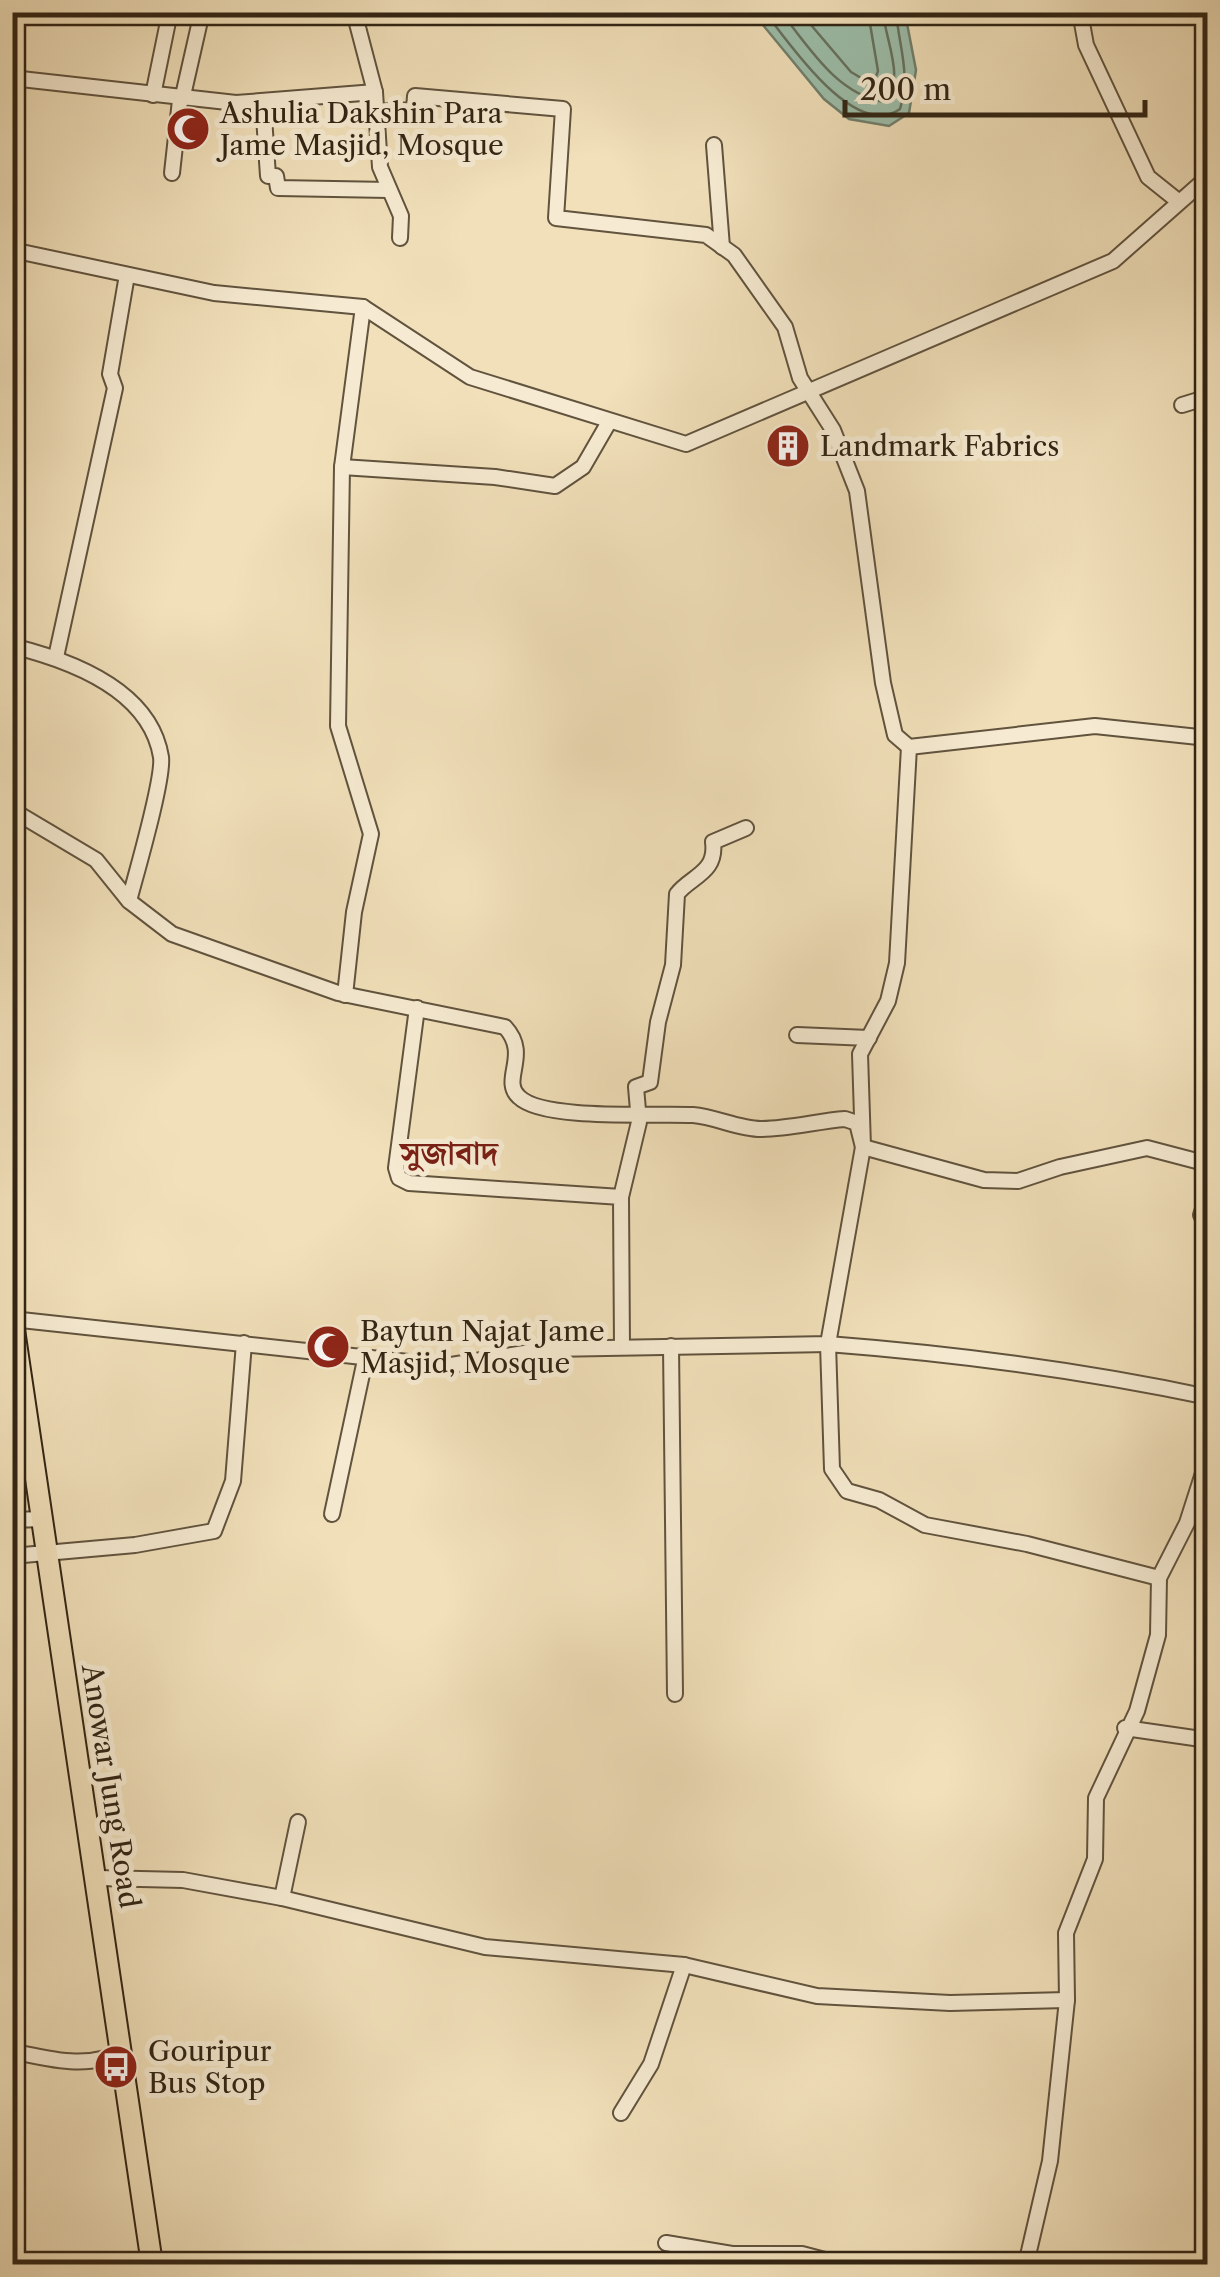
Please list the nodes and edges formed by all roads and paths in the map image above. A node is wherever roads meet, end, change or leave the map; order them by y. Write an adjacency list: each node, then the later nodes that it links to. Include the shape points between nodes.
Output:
1 (170, 12): 7 (street)
2 (202, 12): 8 (street)
3 (354, 12): 6 (street)
4 (1080, 12): 15 (street, via 1086,45 1148,177)
5 (12, 78): 7 (street)
6 (375, 92): 9 (street); 10 (street)
7 (153, 95): 8 (street)
8 (181, 100): 9 (street); 12 (street)
9 (263, 102): 14 (street, via 268,176 276,176 278,188)
10 (377, 112): 14 (street, via 380,167); 17 (street, via 414,110 415,96 563,109 556,218 706,235)
11 (714, 145): 17 (street)
12 (172, 172)
13 (1208, 177): 15 (street)
14 (389, 190): 16 (street, via 402,216)
15 (1178, 201): 21 (street, via 1113,262)
16 (400, 238)
17 (722, 247): 21 (street, via 785,326)
18 (12, 250): 19 (street)
19 (127, 275): 20 (street, via 214,293); 27 (street, via 110,374 115,388)
20 (363, 307): 24 (street, via 470,377); 25 (street)
21 (808, 392): 24 (street, via 686,444); 29 (street, via 833,430 858,491 883,684 895,735)
22 (1208, 397): 23 (street)
23 (1182, 405)
24 (609, 422): 25 (street, via 583,467 555,486)
25 (342, 467): 33 (street, via 338,726 370,834)
26 (12, 646): 27 (street)
27 (56, 657): 32 (street, via 120,691 162,758)
28 (1208, 738): 29 (street, via 1096,726)
29 (909, 747): 36 (street, via 896,963 888,1000)
30 (12, 810): 32 (street, via 96,860)
31 (746, 828): 37 (street, via 714,842 704,874 677,894 673,966 650,1082 636,1087)
32 (129, 901): 33 (street, via 172,934)
33 (345, 995): 34 (street)
34 (417, 1008): 37 (street, via 506,1028 519,1056 511,1083 525,1102 580,1114); 41 (street, via 396,1168 402,1181)
35 (797, 1035): 36 (street)
36 (869, 1038): 38 (street, via 858,1081)
37 (635, 1114): 38 (street, via 716,1118 765,1129 846,1119 856,1123); 41 (street, via 639,1122)
38 (864, 1148): 39 (street, via 984,1180 1018,1181 1147,1148); 45 (street)
39 (1208, 1164)
40 (1208, 1194): 42 (street)
41 (621, 1197): 47 (street)
42 (1205, 1219)
43 (13, 1318): 44 (street); 52 (highway, Anowar Jung Road)
44 (244, 1343): 48 (street); 54 (street, via 233,1481 214,1531)
45 (828, 1344): 46 (street); 49 (street, via 979,1356); 56 (street, via 832,1469 847,1491 925,1526)
46 (671, 1346): 47 (street); 57 (street)
47 (622, 1347): 48 (street, via 549,1349 445,1366)
48 (365, 1360): 51 (street)
49 (1208, 1397)
50 (1208, 1408): 56 (street, via 1204,1470 1188,1523)
51 (332, 1514)
52 (43, 1519): 53 (street); 54 (highway, Anowar Jung Road)
53 (12, 1520)
54 (48, 1552): 55 (street); 61 (highway, Anowar Jung Road)
55 (12, 1556)
56 (1160, 1578): 58 (street, via 1158,1635 1137,1711)
57 (675, 1694)
58 (1125, 1728): 59 (street); 64 (street, via 1096,1798 1095,1858 1066,1933)
59 (1208, 1740)
60 (298, 1822): 62 (street)
61 (98, 1878): 62 (street, via 183,1880); 66 (highway, Anowar Jung Road)
62 (282, 1898): 63 (street, via 485,1948)
63 (684, 1965): 64 (street, via 816,1996); 67 (street, via 651,2064)
64 (1067, 2000): 71 (street, via 1050,2161)
65 (12, 2051): 66 (street, via 95,2061)
66 (122, 2051): 69 (highway, Anowar Jung Road)
67 (621, 2114)
68 (666, 2244): 70 (street, via 732,2254 802,2254)
69 (152, 2264)
70 (840, 2264)
71 (1026, 2264)

